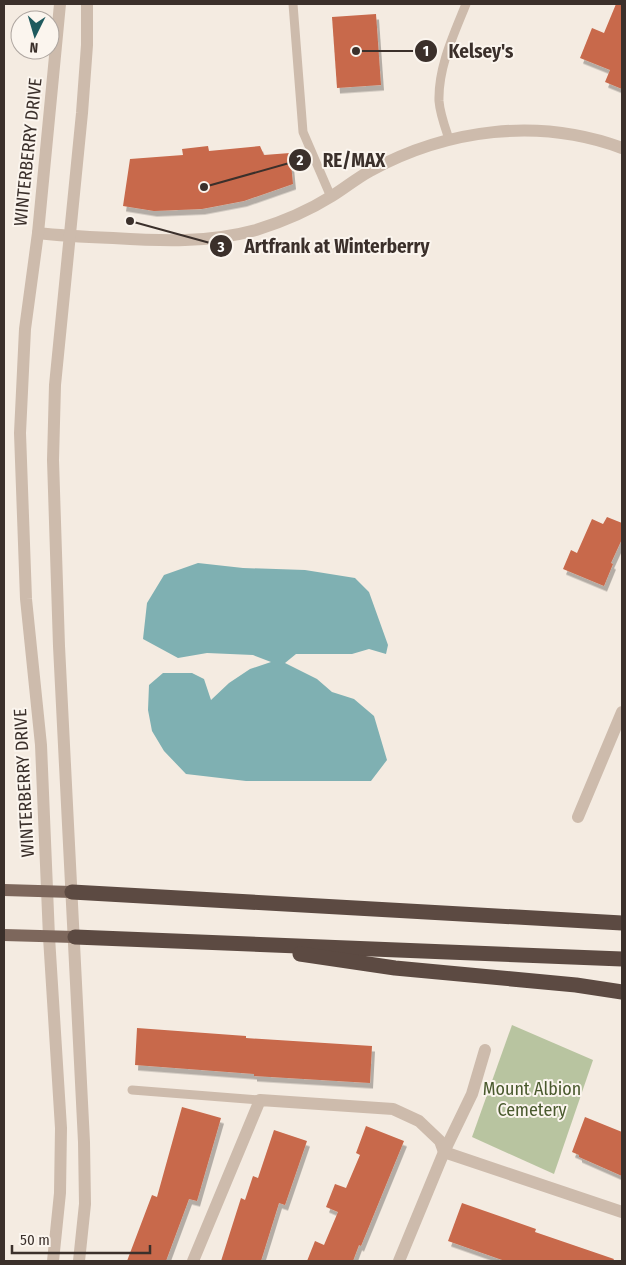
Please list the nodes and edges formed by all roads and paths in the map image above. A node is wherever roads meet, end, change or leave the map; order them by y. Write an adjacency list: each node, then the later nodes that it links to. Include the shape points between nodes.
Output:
1 (60, 4): 8 (street, WINTERBERRY DRIVE)
2 (87, 4): 9 (street, via 82,113)
3 (293, 4): 7 (lane, via 303,132)
4 (466, 4): 5 (lane, via 449,45 440,84 439,103)
5 (448, 139): 6 (street, via 498,131 544,131 590,138); 7 (street, via 387,162)
6 (622, 148)
7 (331, 197): 9 (street, via 276,223 218,238 171,242)
8 (38, 233): 9 (street); 13 (street, WINTERBERRY DRIVE, via 25,329 20,433 26,599 41,746)
9 (69, 237): 14 (street, via 55,385 53,460)
10 (622, 712): 11 (street)
11 (578, 818)
12 (4, 890): 13 (main road)
13 (47, 892): 14 (main road); 17 (street, WINTERBERRY DRIVE)
14 (72, 892): 15 (highway); 18 (street)
15 (622, 923)
16 (4, 935): 17 (main road)
17 (49, 936): 18 (main road); 27 (street, WINTERBERRY DRIVE, via 61,1128 60,1193)
18 (74, 937): 19 (highway); 28 (street, via 85,1204)
19 (222, 942): 20 (highway); 21 (highway, via 395,968)
20 (622, 959)
21 (622, 992)
22 (485, 1050): 25 (street, via 472,1094)
23 (132, 1090): 24 (lane)
24 (260, 1100): 25 (street, via 393,1109 418,1121 440,1141); 29 (street)
25 (444, 1152): 26 (street); 30 (street)
26 (622, 1212)
27 (53, 1261)
28 (79, 1261)
29 (193, 1261)
30 (399, 1261)

